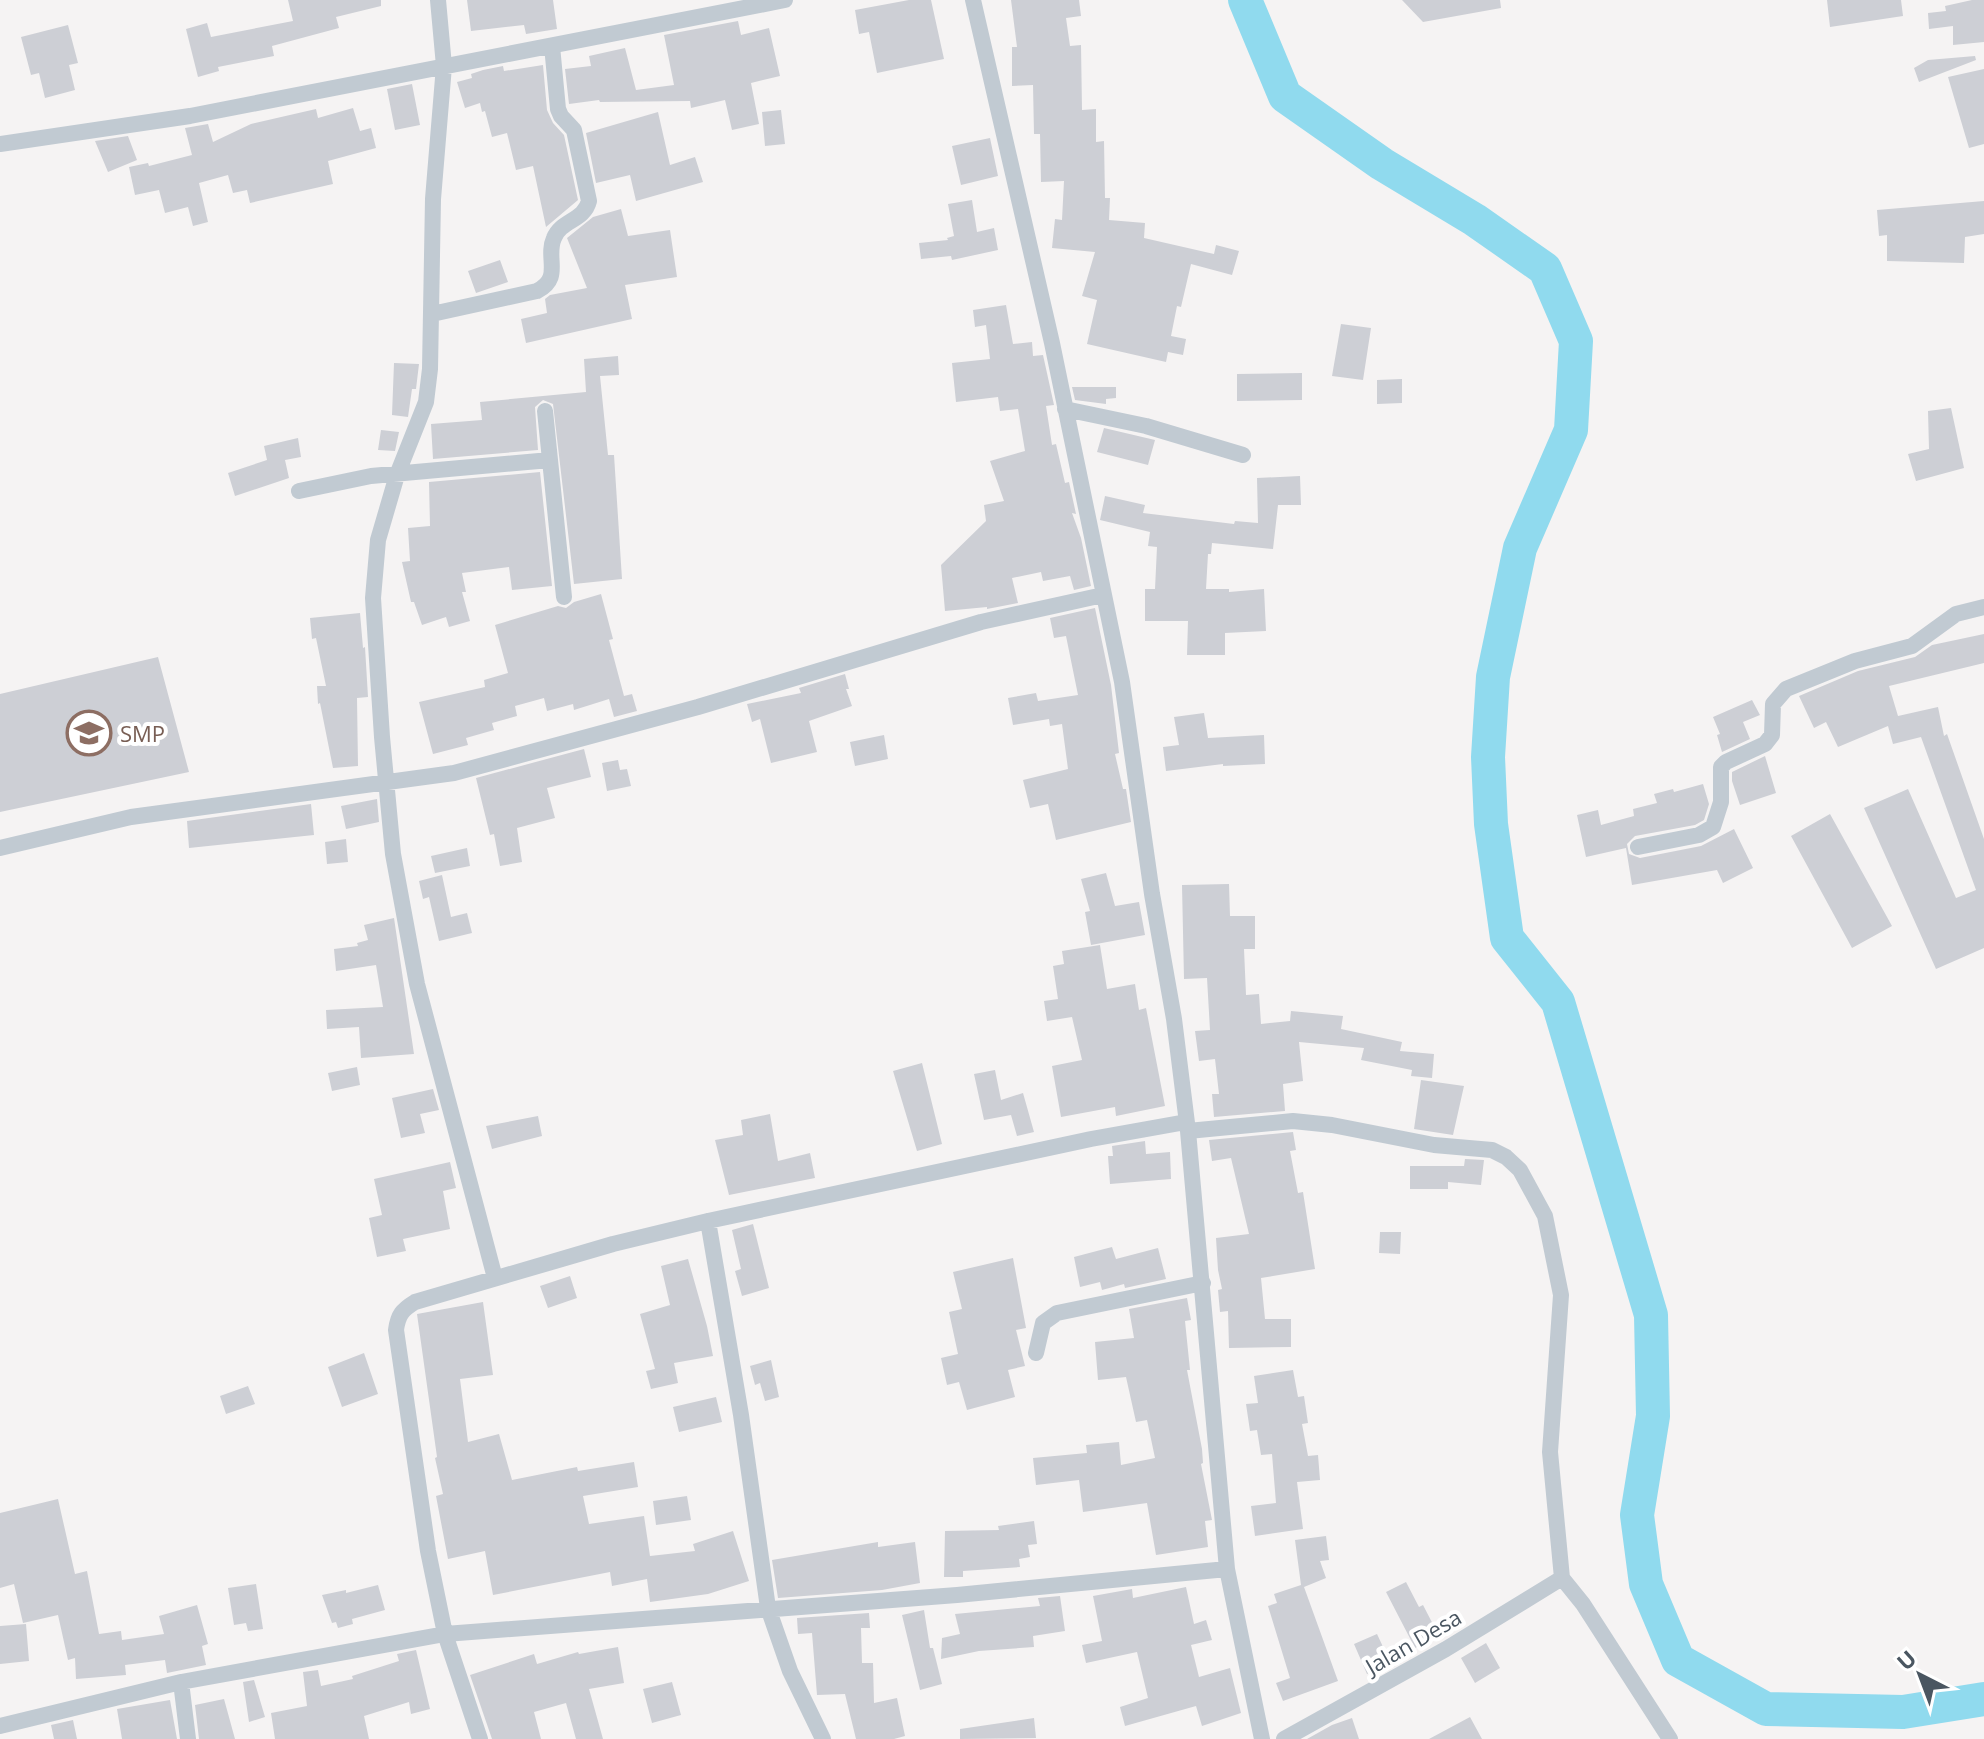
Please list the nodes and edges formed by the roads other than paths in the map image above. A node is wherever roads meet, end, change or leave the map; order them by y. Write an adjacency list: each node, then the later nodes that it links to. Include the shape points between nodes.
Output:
1 (438, 0): 6 (street)
2 (785, 0): 4 (street)
3 (973, 0): 9 (street)
4 (736, 4): 5 (street)
5 (552, 46): 6 (street); 8 (street, via 558,109 574,130 587,210 558,230 552,241 552,275 545,287)
6 (444, 66): 7 (street, via 190,116); 8 (street, via 433,199)
7 (0, 144)
8 (432, 314): 13 (street, via 426,402)
9 (1065, 409): 11 (street); 15 (street)
10 (545, 411): 12 (street)
11 (1243, 455)
12 (550, 460): 13 (street); 16 (street)
13 (397, 475): 14 (street, via 341,480); 18 (street, via 374,572)
14 (299, 491)
15 (1103, 595): 18 (street, via 981,622 562,746 454,773); 21 (street, via 1122,682)
16 (564, 597)
17 (1984, 607): 19 (street, via 1956,614 1912,646 1855,661 1786,689 1773,704 1772,735 1765,744 1721,767 1721,802 1713,827 1699,835)
18 (387, 782): 20 (street, via 131,817); 23 (street, via 393,854 417,984)
19 (1638, 847)
20 (0, 848)
21 (1187, 1126): 22 (street, via 1091,1139); 24 (street); 27 (street, via 1293,1121 1332,1125 1434,1145 1492,1150 1520,1170 1545,1216 1561,1295 1550,1452)
22 (708, 1221): 23 (street); 28 (street)
23 (495, 1278): 29 (street, via 415,1302 398,1316 396,1330)
24 (1203, 1283): 25 (street, via 1057,1313 1043,1323); 26 (street)
25 (1036, 1353)
26 (1227, 1569): 28 (street); 35 (street)
27 (1562, 1578): 36 (street, Jalan Desa); 37 (street)
28 (768, 1608): 29 (street); 34 (street, via 790,1671)
29 (445, 1634): 30 (street); 33 (street)
30 (181, 1682): 31 (street); 32 (street)
31 (0, 1726)
32 (188, 1739)
33 (480, 1739)
34 (823, 1739)
35 (1262, 1739)
36 (1284, 1739)
37 (1670, 1739)

